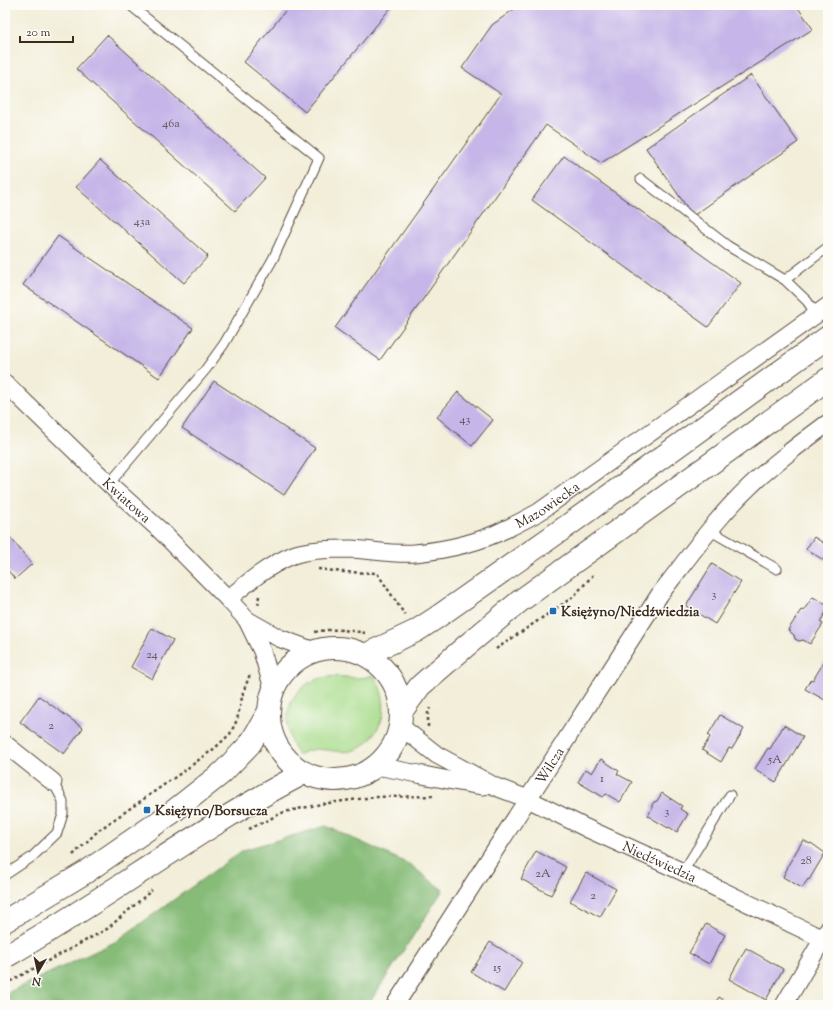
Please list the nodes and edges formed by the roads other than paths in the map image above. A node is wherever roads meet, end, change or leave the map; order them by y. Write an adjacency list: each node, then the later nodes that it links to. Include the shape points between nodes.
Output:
1 (130, 5): 10 (lane, via 319,158 272,259 224,344)
2 (640, 179): 4 (lane, via 728,246)
3 (828, 247): 4 (lane)
4 (785, 280): 5 (lane, via 807,301)
5 (822, 310): 13 (street, Mazowiecka, via 539,512 506,530 475,542 414,553 323,549 294,555 250,580)
6 (828, 337): 16 (main road, via 436,618 416,631)
7 (828, 379): 19 (main road, via 520,601 420,686)
8 (5, 383): 10 (street, Kwiatowa)
9 (828, 423): 11 (street, via 798,444 750,486)
10 (109, 484): 13 (street, Kwiatowa)
11 (709, 530): 12 (lane); 26 (street, Wilcza, via 660,594)
12 (778, 569)
13 (228, 599): 14 (street, Kwiatowa)
14 (247, 620): 15 (street, Kwiatowa, via 278,638); 17 (street, Kwiatowa, via 262,651)
15 (314, 651): 16 (main road, via 340,648); 17 (main road, via 289,666)
16 (364, 655): 19 (main road, via 379,665 390,678 398,694)
17 (273, 689): 18 (main road)
18 (268, 713): 22 (main road, via 270,731 277,748 289,762); 29 (main road, via 250,744 222,772 170,814 86,872)
19 (401, 718): 21 (main road, via 396,741); 24 (street, Niedźwiedzia, via 437,755)
20 (5, 744): 23 (street)
21 (376, 766): 22 (main road, via 347,779 328,780); 24 (street, Niedźwiedzia)
22 (304, 773): 31 (main road, via 219,822)
23 (53, 782): 28 (lane, via 64,801 57,833 32,857)
24 (496, 787): 26 (street, Niedźwiedzia)
25 (730, 795): 27 (lane)
26 (528, 799): 27 (street, Niedźwiedzia); 32 (street, Wilcza)
27 (683, 872): 30 (street, Niedźwiedzia)
28 (5, 875)
29 (5, 921)
30 (825, 934): 33 (street)
31 (5, 957)
32 (395, 1005)
33 (784, 1005)

